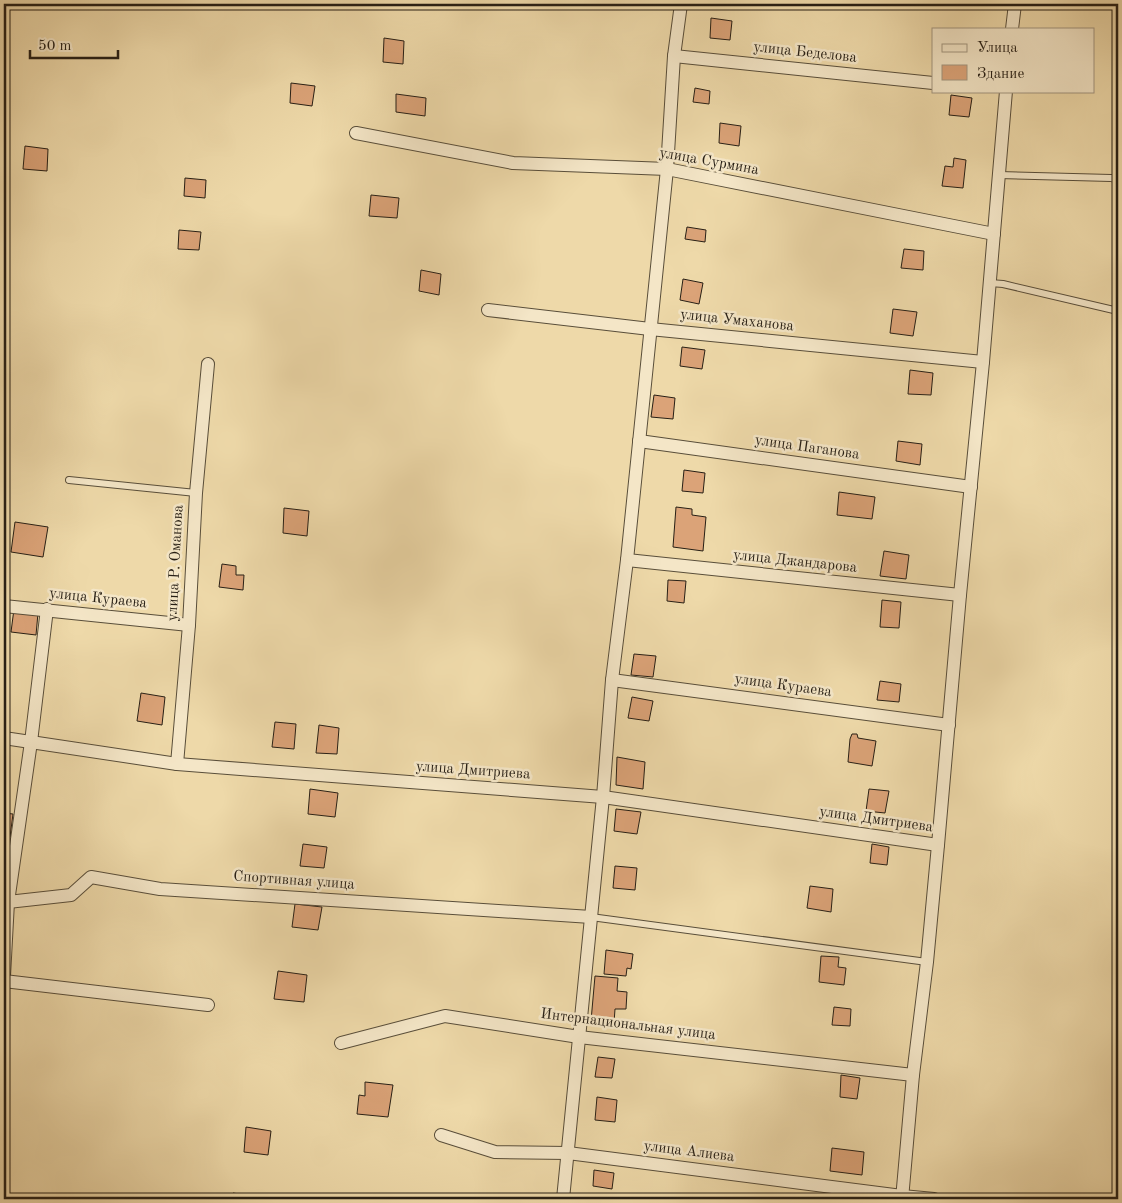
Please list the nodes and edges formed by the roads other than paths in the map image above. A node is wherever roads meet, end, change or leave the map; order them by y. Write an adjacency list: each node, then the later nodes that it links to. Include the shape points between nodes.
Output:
1 (681, 4): 4 (street)
2 (1015, 4): 3 (street)
3 (1012, 28)
4 (674, 56): 5 (street, улица Беделова); 8 (street)
5 (932, 83)
6 (1006, 92): 9 (street)
7 (356, 133): 8 (street, улица Сурмина, via 513,163)
8 (667, 169): 11 (street, улица Сурмина); 15 (street)
9 (999, 175): 10 (lane); 11 (street)
10 (1118, 180)
11 (994, 234): 12 (street)
12 (990, 283): 14 (lane); 16 (street)
13 (488, 310): 15 (street, улица Умаханова)
14 (1118, 311)
15 (650, 329): 16 (street, улица Умаханова); 18 (street)
16 (983, 362): 20 (street)
17 (208, 364): 21 (street, улица Р. Оманова)
18 (639, 441): 20 (street, улица Паганова); 22 (street)
19 (69, 480): 21 (lane)
20 (971, 487): 23 (street)
21 (196, 493): 26 (street, улица Р. Оманова)
22 (627, 560): 23 (street, улица Джандарова); 27 (street)
23 (960, 595): 28 (street)
24 (4, 606): 25 (street, улица Кураева)
25 (47, 609): 26 (street, улица Кураева); 30 (street)
26 (189, 625): 31 (street, улица Р. Оманова)
27 (612, 680): 28 (street, улица Кураева); 32 (street)
28 (949, 725): 33 (street)
29 (4, 738): 30 (street, улица Дмитриева)
30 (31, 742): 31 (street, улица Дмитриева); 34 (street)
31 (177, 764): 32 (street, улица Дмитриева)
32 (603, 797): 33 (street, улица Дмитриева); 35 (street)
33 (938, 845): 36 (street)
34 (6, 901): 35 (street, Спортивная улица, via 71,895 90,877 160,889); 37 (street)
35 (591, 917): 36 (lane); 40 (street)
36 (927, 962): 42 (street)
37 (4, 976)
38 (4, 981): 39 (street)
39 (208, 1005)
40 (579, 1037): 41 (street, Интернациональная улица, via 444,1016); 42 (street, Интернациональная улица); 44 (street)
41 (341, 1043)
42 (913, 1075): 45 (street)
43 (441, 1135): 44 (street, улица Алиева, via 495,1152)
44 (568, 1153): 45 (street, улица Алиева); 46 (street)
45 (902, 1198): 47 (street, улица Алиева)
46 (563, 1199)
47 (934, 1199)

